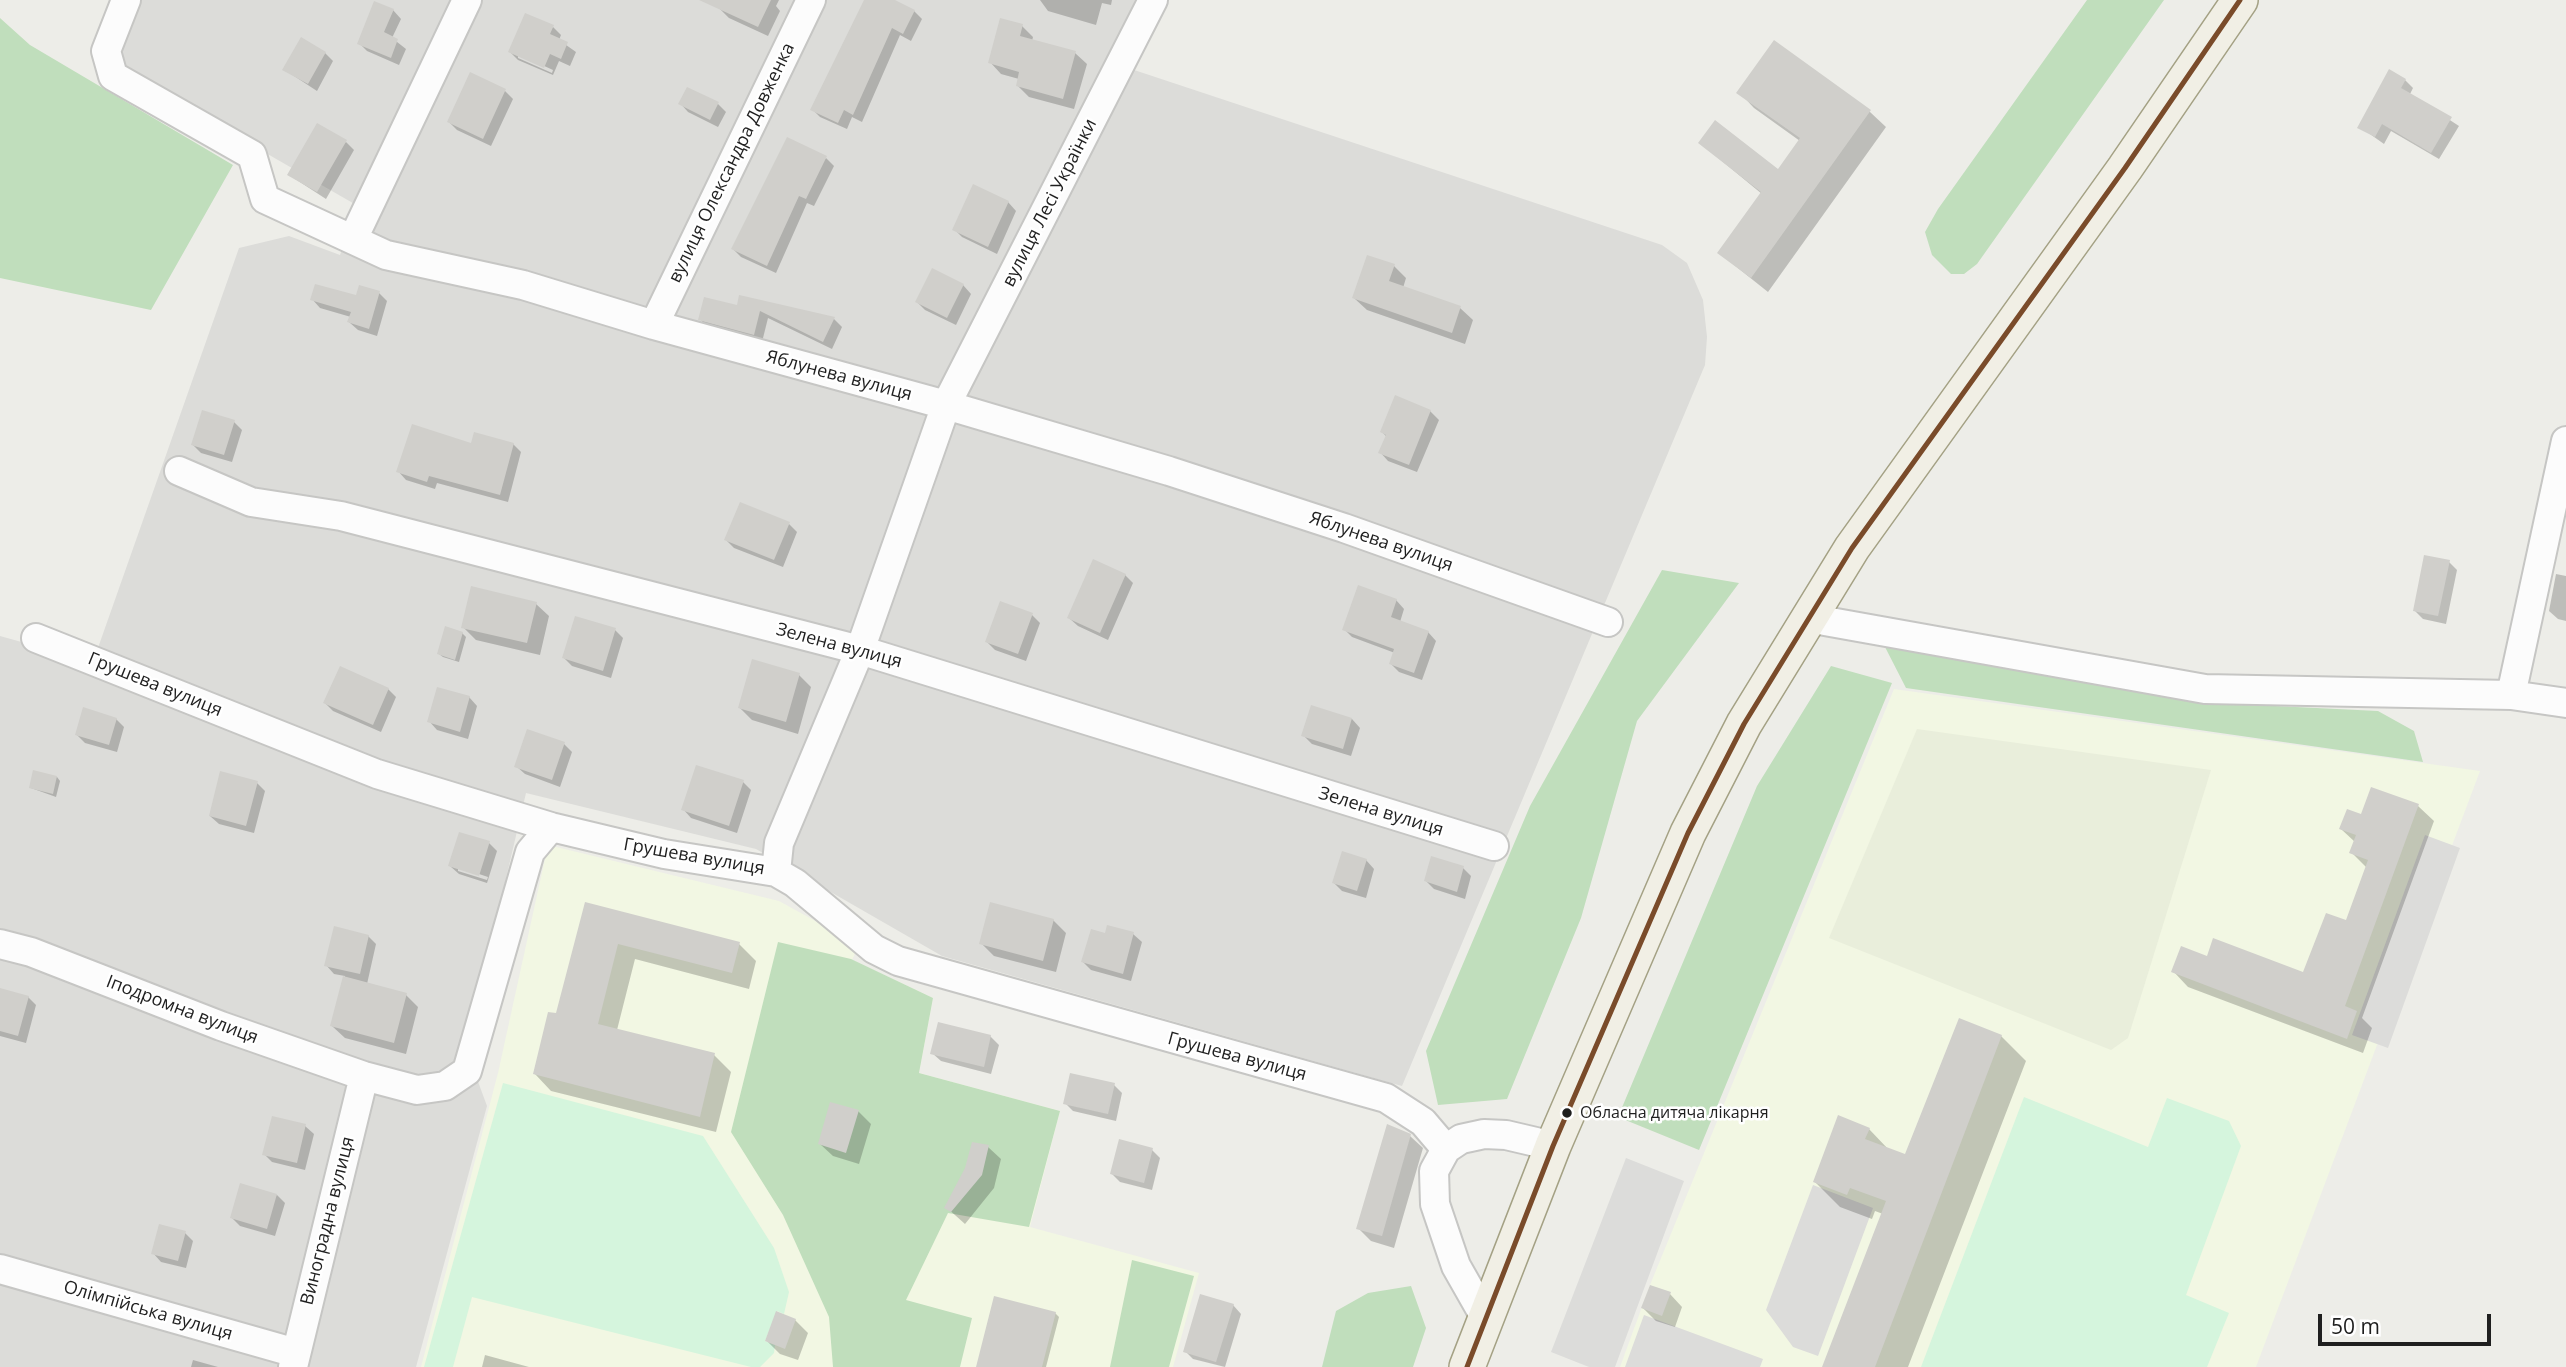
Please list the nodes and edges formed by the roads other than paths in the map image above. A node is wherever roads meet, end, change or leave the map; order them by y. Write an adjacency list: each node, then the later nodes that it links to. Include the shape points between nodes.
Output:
1 (126, 0): 6 (street, Яблунева вулиця, via 106,51 113,76 252,155 265,199)
2 (467, 0): 6 (street)
3 (811, 0): 7 (street, вулиця Олександра Довженка)
4 (1153, 0): 8 (street, вулиця Лесі Українки)
5 (2240, 0): 11 (main road, via 1852,548)
6 (353, 239): 7 (street, Яблунева вулиця, via 386,256 523,285)
7 (654, 326): 8 (street, Яблунева вулиця)
8 (946, 405): 12 (street, Яблунева вулиця, via 1344,528); 14 (street, вулиця Лесі Українки)
9 (2566, 441): 15 (street)
10 (179, 471): 14 (street, Зелена вулиця, via 251,502 341,516)
11 (1808, 618): 15 (street, via 2205,689); 22 (main road, via 1744,724 1688,833)
12 (1608, 622)
13 (36, 638): 17 (street, Грушева вулиця, via 377,774)
14 (860, 650): 18 (street, Зелена вулиця); 19 (street, вулиця Лесі Українки, via 779,843)
15 (2511, 695): 16 (street)
16 (2566, 704)
17 (551, 827): 19 (street, Грушева вулиця); 21 (street, Іподромна вулиця, via 530,852 467,1071 446,1086 417,1090)
18 (1494, 846)
19 (776, 872): 23 (street, Грушева вулиця, via 874,949 898,961 1386,1098 1423,1122)
20 (0, 944): 21 (street, Іподромна вулиця)
21 (364, 1076): 26 (street, Виноградна вулиця)
22 (1553, 1146): 23 (street, via 1483,1134 1461,1139); 25 (main road)
23 (1446, 1149): 25 (street, via 1434,1171 1435,1204 1456,1266)
24 (0, 1269): 26 (street, Олімпійська вулиця)
25 (1485, 1317): 27 (main road)
26 (295, 1360)
27 (1467, 1367)

